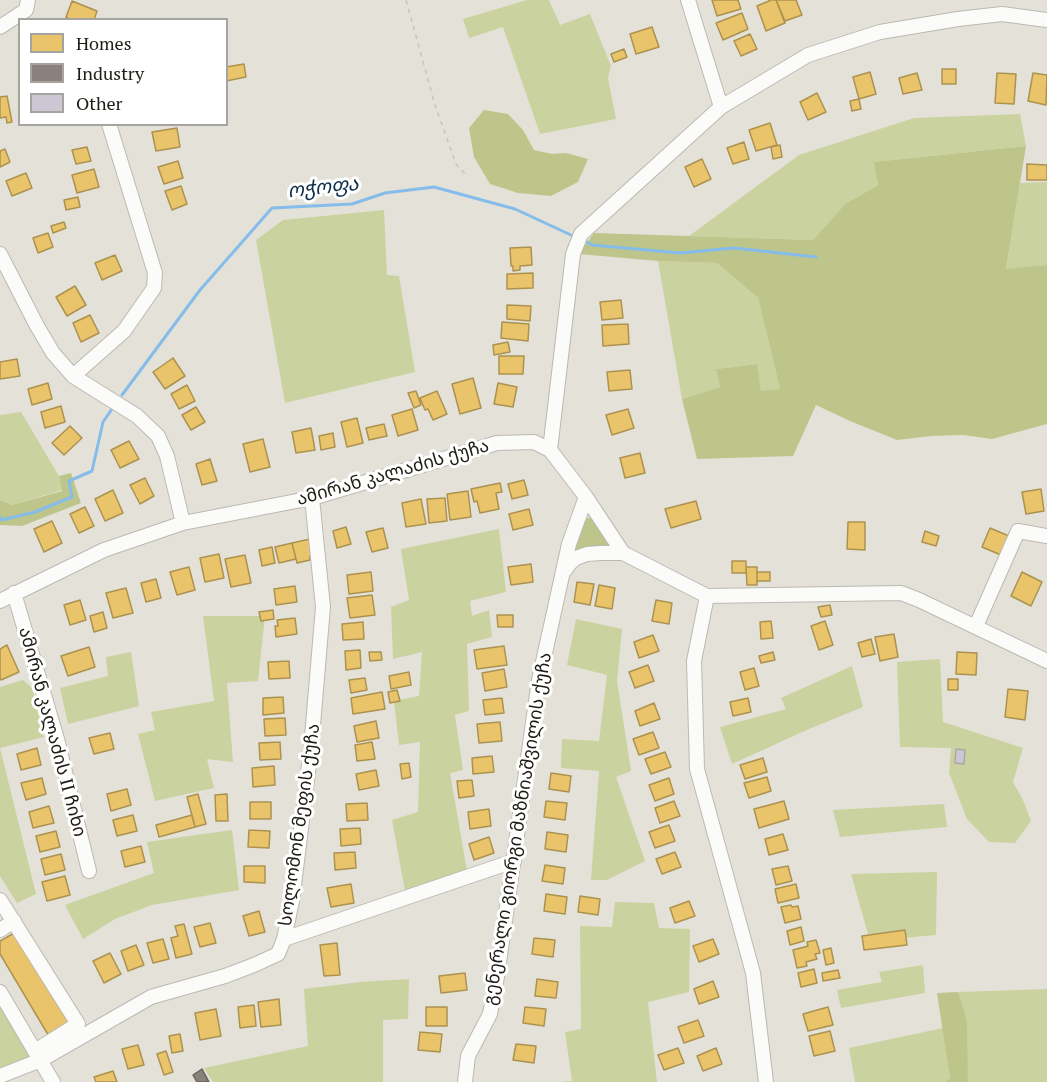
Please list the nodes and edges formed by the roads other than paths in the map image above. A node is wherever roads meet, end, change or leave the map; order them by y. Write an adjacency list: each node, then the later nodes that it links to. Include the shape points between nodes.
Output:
1 (688, 0): 5 (street)
2 (30, 10): 4 (street)
3 (1047, 20): 5 (street, via 1002,14 880,32 808,55)
4 (0, 27)
5 (721, 107): 9 (street, via 581,234 573,254)
6 (110, 126): 8 (street, via 155,273 154,288 124,331)
7 (0, 254): 8 (street, via 53,353)
8 (73, 376): 12 (street, via 137,416 158,436 167,456)
9 (550, 450): 10 (street); 11 (street, ამირან კალაძის ქუჩა, via 534,442 497,443)
10 (586, 497): 14 (street); 15 (street, გენერალი გიორგი მაზნიაშვილის ქუჩა)
11 (312, 498): 12 (street, ამირან კალაძის ქუჩა); 26 (street, სოლომონ მეფის ქუჩა, via 323,607 311,748)
12 (183, 523): 16 (street, ამირან კალაძის ქუჩა, via 104,550)
13 (1047, 536): 19 (street, via 1018,531)
14 (623, 553): 15 (street, via 587,554 576,558); 17 (street)
15 (562, 573): 21 (street, გენერალი გიორგი მაზნიაშვილის ქუჩა, via 539,680)
16 (14, 593): 18 (street, ამირან კალაძის ქუჩა); 22 (street, ამირან კალაძის II ჩიხი, via 57,739)
17 (707, 596): 19 (street, via 901,593); 32 (street, via 694,661 697,769 753,973)
18 (0, 601)
19 (976, 626): 20 (street)
20 (1047, 661)
21 (514, 861): 26 (street); 31 (street, გენერალი გიორგი მაზნიაშვილის ქუჩა, via 489,1014 468,1056)
22 (88, 871)
23 (0, 900): 24 (street)
24 (14, 921): 25 (street); 28 (street, via 78,1024)
25 (0, 930)
26 (284, 939): 28 (street, სოლომონ მეფის ქუჩა, via 278,954 151,997)
27 (0, 992): 28 (street)
28 (38, 1055): 29 (street, სოლომონ მეფის ქუჩა); 30 (street)
29 (0, 1076)
30 (53, 1082)
31 (465, 1082)
32 (766, 1082)

